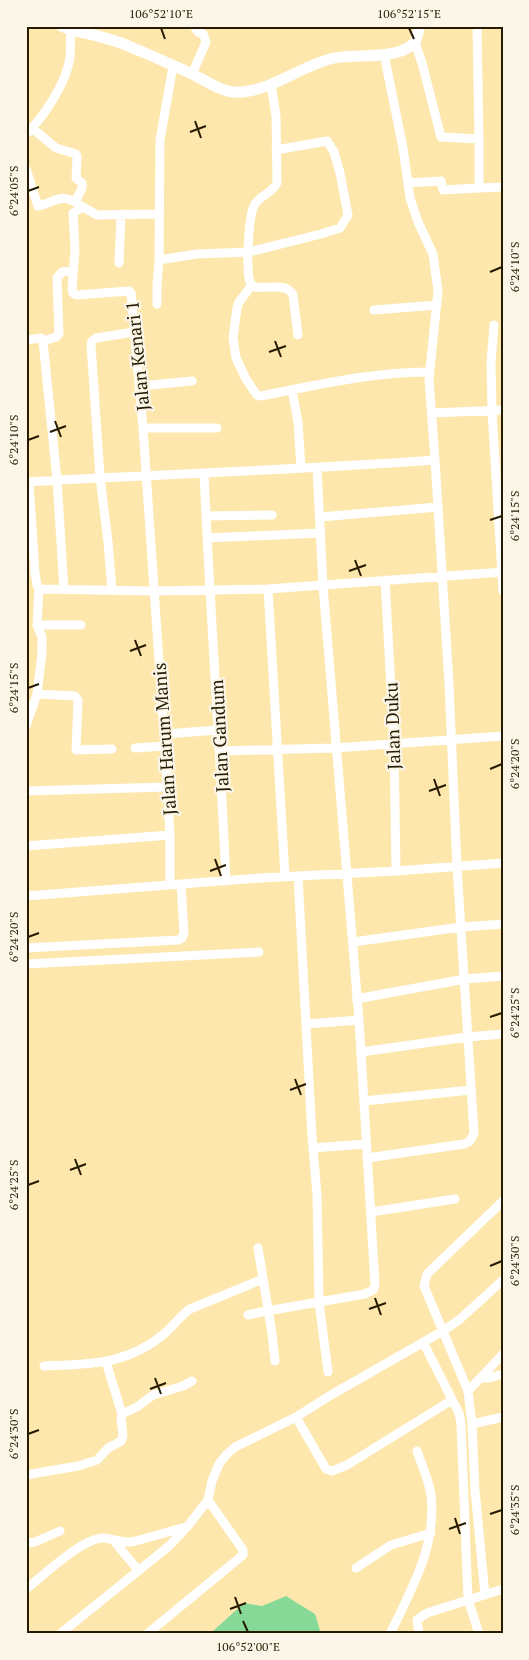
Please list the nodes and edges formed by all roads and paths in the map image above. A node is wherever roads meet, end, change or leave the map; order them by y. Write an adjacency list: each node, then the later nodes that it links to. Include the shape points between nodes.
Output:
1 (194, 26): 8 (street, via 206,42)
2 (420, 26): 5 (street)
3 (477, 26): 11 (street)
4 (68, 28): 7 (street, via 130,46); 10 (street, via 70,56 66,70 45,111)
5 (415, 43): 6 (street, via 403,50); 11 (street, via 441,138)
6 (384, 54): 9 (street, via 333,58); 14 (street)
7 (173, 66): 8 (street); 19 (street, via 160,140)
8 (192, 74): 9 (street, via 223,90 238,93)
9 (271, 84): 12 (street, via 276,116)
10 (29, 131): 17 (street, via 56,148 76,154 76,178 82,183)
11 (479, 139): 16 (street)
12 (276, 150): 20 (street, via 275,186 254,205 248,235); 20 (street, via 327,141 340,173 348,215 340,228)
13 (26, 169): 17 (street, via 38,206 68,198)
14 (408, 183): 16 (street, via 439,181 443,190); 26 (street, via 414,210 436,265)
15 (503, 187): 16 (street)
16 (479, 188)
17 (79, 204): 18 (street, via 97,215); 23 (street, via 73,213)
18 (121, 214): 19 (street); 22 (street)
19 (159, 214): 21 (street)
20 (249, 252): 21 (street, via 197,254); 24 (street)
21 (159, 260): 25 (street)
22 (119, 263)
23 (73, 272): 29 (street, Jalan Kenari 1, via 72,289 76,295 129,291); 32 (street, via 62,272 56,278 59,334)
24 (252, 285): 30 (street, via 291,290); 36 (street, via 237,308 233,338 236,358 257,395)
25 (158, 304)
26 (437, 305): 27 (street); 33 (street)
27 (374, 310)
28 (494, 325): 38 (street)
29 (134, 332): 35 (street, Jalan Kenari 1); 47 (street, via 92,341)
30 (298, 335)
31 (26, 340): 32 (street, via 40,338)
32 (43, 341): 48 (street)
33 (429, 372): 36 (street, via 363,376); 39 (street)
34 (192, 381): 35 (street)
35 (140, 386): 40 (street, Jalan Kenari 1)
36 (292, 390): 43 (street)
37 (503, 410): 38 (street)
38 (492, 411): 39 (street); 56 (street)
39 (432, 413): 42 (street)
40 (144, 428): 41 (street); 46 (street, Jalan Kenari 1)
41 (217, 428)
42 (435, 460): 44 (street); 50 (street)
43 (301, 468): 44 (street); 45 (street)
44 (317, 468): 53 (street)
45 (204, 473): 46 (street); 52 (street, Jalan Gandum)
46 (146, 475): 47 (street); 65 (street, Jalan Harum Manis)
47 (100, 477): 48 (street); 64 (street)
48 (57, 480): 49 (street); 63 (street)
49 (28, 482): 57 (street)
50 (438, 507): 53 (street); 58 (street)
51 (272, 515): 52 (street)
52 (206, 516): 55 (street, Jalan Gandum)
53 (320, 517): 54 (street)
54 (321, 532): 55 (street); 60 (street)
55 (207, 538): 66 (street, Jalan Gandum)
56 (502, 572): 58 (street); 67 (street)
57 (31, 573): 61 (street)
58 (442, 575): 59 (street); 75 (street)
59 (385, 580): 60 (street); 76 (street, Jalan Duku)
60 (323, 586): 62 (street); 79 (street)
61 (39, 589): 63 (street); 68 (street)
62 (268, 589): 66 (street); 81 (street)
63 (64, 590): 64 (street)
64 (112, 590): 65 (street)
65 (154, 591): 66 (street); 73 (street, Jalan Harum Manis)
66 (209, 591): 72 (street, Jalan Gandum)
67 (503, 591)
68 (37, 625): 69 (street); 70 (street, via 42,637)
69 (81, 625)
70 (37, 694): 71 (street); 80 (street, via 78,698 77,751)
71 (26, 726)
72 (219, 730): 73 (street); 82 (street, Jalan Gandum)
73 (164, 734): 77 (street, Jalan Harum Manis)
74 (503, 736): 75 (street)
75 (450, 740): 76 (street); 88 (street)
76 (394, 743): 79 (street); 89 (street, Jalan Duku)
77 (165, 746): 78 (street); 83 (street, Jalan Harum Manis)
78 (135, 748)
79 (335, 748): 81 (street); 90 (street)
80 (112, 749)
81 (278, 749): 82 (street); 91 (street)
82 (220, 750): 93 (street, Jalan Gandum)
83 (168, 787): 84 (street); 85 (street, Jalan Harum Manis)
84 (26, 791)
85 (170, 835): 86 (street); 94 (street, Jalan Harum Manis)
86 (26, 846)
87 (503, 863): 88 (street)
88 (457, 867): 89 (street); 98 (street)
89 (396, 871): 90 (street)
90 (346, 873): 92 (street); 99 (street)
91 (285, 876): 92 (street); 93 (street)
92 (298, 876): 107 (street)
93 (226, 881): 95 (street)
94 (170, 884): 95 (street); 96 (street)
95 (180, 885): 100 (street, via 184,933 178,940)
96 (26, 896)
97 (503, 924): 98 (street)
98 (461, 927): 99 (street); 104 (street)
99 (353, 942): 105 (street)
100 (26, 948)
101 (259, 952): 102 (street)
102 (26, 964)
103 (503, 976): 104 (street)
104 (465, 979): 105 (street); 109 (street)
105 (356, 999): 106 (street)
106 (359, 1020): 107 (street); 110 (street)
107 (306, 1024): 114 (street)
108 (503, 1034): 109 (street)
109 (467, 1037): 110 (street); 111 (street)
110 (361, 1052): 112 (street)
111 (470, 1090): 112 (street); 115 (street, via 474,1133 470,1141)
112 (364, 1101): 113 (street)
113 (366, 1144): 114 (street); 115 (street)
114 (313, 1148): 122 (street)
115 (367, 1158): 118 (street)
116 (455, 1199): 118 (street)
117 (503, 1201): 125 (street, via 428,1274 424,1286)
118 (371, 1212): 122 (street, via 376,1285 365,1294)
119 (258, 1248): 120 (street)
120 (263, 1280): 123 (street); 129 (street, via 190,1309 143,1349)
121 (503, 1280): 125 (street)
122 (319, 1302): 123 (street); 131 (street)
123 (268, 1310): 124 (street); 128 (street)
124 (248, 1315)
125 (443, 1331): 126 (street); 135 (street)
126 (423, 1342): 136 (street); 138 (street)
127 (503, 1354): 133 (street)
128 (274, 1361)
129 (106, 1362): 130 (street); 137 (street)
130 (44, 1366)
131 (328, 1372)
132 (503, 1374): 133 (street)
133 (481, 1378): 135 (street)
134 (192, 1381): 137 (street, via 153,1395 144,1404)
135 (468, 1391): 140 (street)
136 (452, 1400): 138 (street, via 332,1472 326,1469); 154 (street, via 461,1423)
137 (122, 1414): 142 (street, via 122,1439 97,1460)
138 (296, 1417): 143 (street, via 226,1455 212,1481)
139 (503, 1417): 140 (street)
140 (472, 1424): 153 (street)
141 (417, 1451): 146 (street, via 431,1494)
142 (26, 1476)
143 (208, 1500): 144 (street); 156 (street, via 243,1550 242,1555)
144 (187, 1527): 147 (street, via 132,1542); 150 (street)
145 (60, 1531): 148 (street)
146 (431, 1533): 149 (street, via 391,1545); 157 (street, via 418,1576)
147 (114, 1541): 150 (street); 151 (street, via 104,1538 81,1546)
148 (26, 1543)
149 (356, 1568)
150 (138, 1570): 155 (street)
151 (26, 1589)
152 (503, 1589): 153 (street)
153 (485, 1595): 154 (street)
154 (468, 1599): 158 (street, via 421,1616 417,1620); 159 (street)
155 (60, 1634)
156 (147, 1634)
157 (390, 1634)
158 (419, 1634)
159 (478, 1634)

